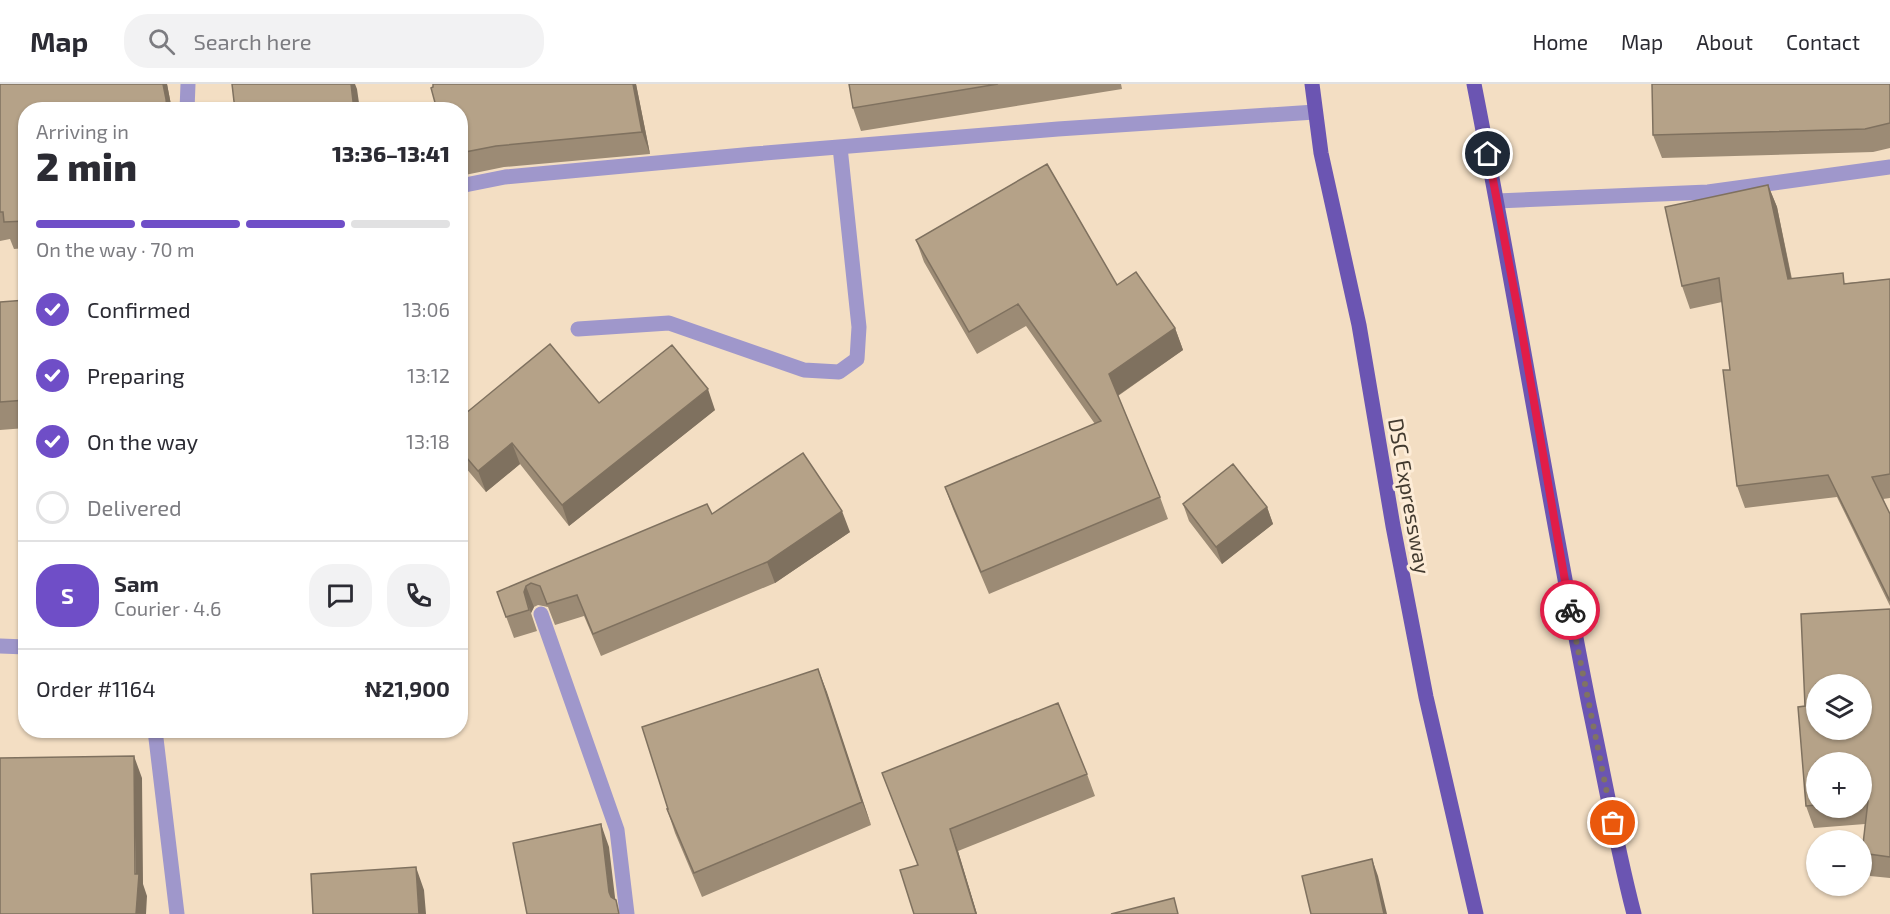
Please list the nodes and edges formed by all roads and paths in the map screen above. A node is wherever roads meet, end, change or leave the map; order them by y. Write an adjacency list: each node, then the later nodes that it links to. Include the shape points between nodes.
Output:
1 (188, 84): 4 (street)
2 (1312, 84): 5 (main road, DSC Expressway)
3 (1474, 84): 9 (main road)
4 (187, 102)
5 (1315, 112): 6 (street); 17 (main road, DSC Expressway, via 1359,325 1426,697)
6 (840, 147): 8 (street, via 505,177); 10 (street, via 859,327 857,359 848,366 839,372 804,370 669,323)
7 (1890, 167): 9 (street, via 1708,192)
8 (468, 184)
9 (1497, 201): 18 (main road, via 1568,600)
10 (578, 329)
11 (541, 614): 16 (street, via 617,831)
12 (0, 646): 13 (street)
13 (18, 647)
14 (156, 738): 15 (street)
15 (177, 914)
16 (627, 914)
17 (1476, 914)
18 (1634, 914)

